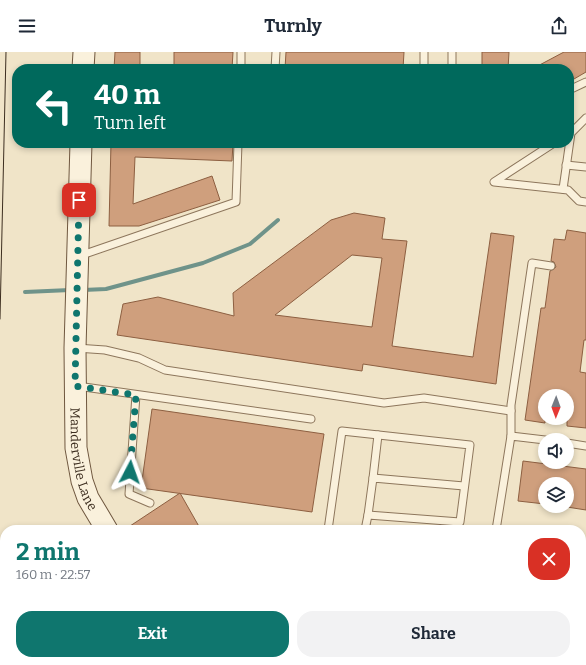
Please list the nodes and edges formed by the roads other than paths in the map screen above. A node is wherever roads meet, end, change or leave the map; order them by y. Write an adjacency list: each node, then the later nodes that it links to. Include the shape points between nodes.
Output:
1 (84, 52): 6 (street)
2 (241, 52): 7 (lane)
3 (276, 52): 8 (lane)
4 (424, 52): 9 (lane)
5 (452, 52): 10 (lane)
6 (83, 64)
7 (241, 64)
8 (275, 64)
9 (424, 64)
10 (452, 64)
11 (586, 82): 12 (lane)
12 (574, 88)
13 (586, 118): 14 (lane)
14 (574, 129)
15 (81, 148): 23 (street, Manderville Lane)
16 (238, 148): 23 (lane, via 236,202)
17 (546, 148): 21 (lane, via 494,182)
18 (568, 148): 19 (lane)
19 (566, 165): 20 (lane); 21 (lane)
20 (586, 167)
21 (563, 189): 22 (lane, via 568,190 579,201)
22 (586, 202)
23 (77, 257): 25 (street, Manderville Lane)
24 (550, 266): 28 (lane, via 532,263)
25 (75, 348): 26 (street, Manderville Lane); 28 (lane, via 105,350 139,358 165,370 384,403 424,398)
26 (75, 386): 27 (lane); 39 (street, Manderville Lane, via 76,448 82,481 88,498)
27 (136, 395): 29 (lane); 37 (lane, via 129,494)
28 (511, 411): 31 (lane)
29 (311, 419)
30 (378, 435): 35 (lane); 36 (lane, via 470,445); 40 (lane, via 342,431)
31 (511, 436): 32 (lane); 42 (lane)
32 (538, 439)
33 (574, 444): 34 (lane)
34 (586, 446)
35 (373, 478): 36 (lane); 38 (lane)
36 (464, 486): 38 (lane, via 460,522)
37 (150, 503)
38 (368, 515): 41 (lane)
39 (104, 525)
40 (329, 525)
41 (366, 525)
42 (497, 525)

